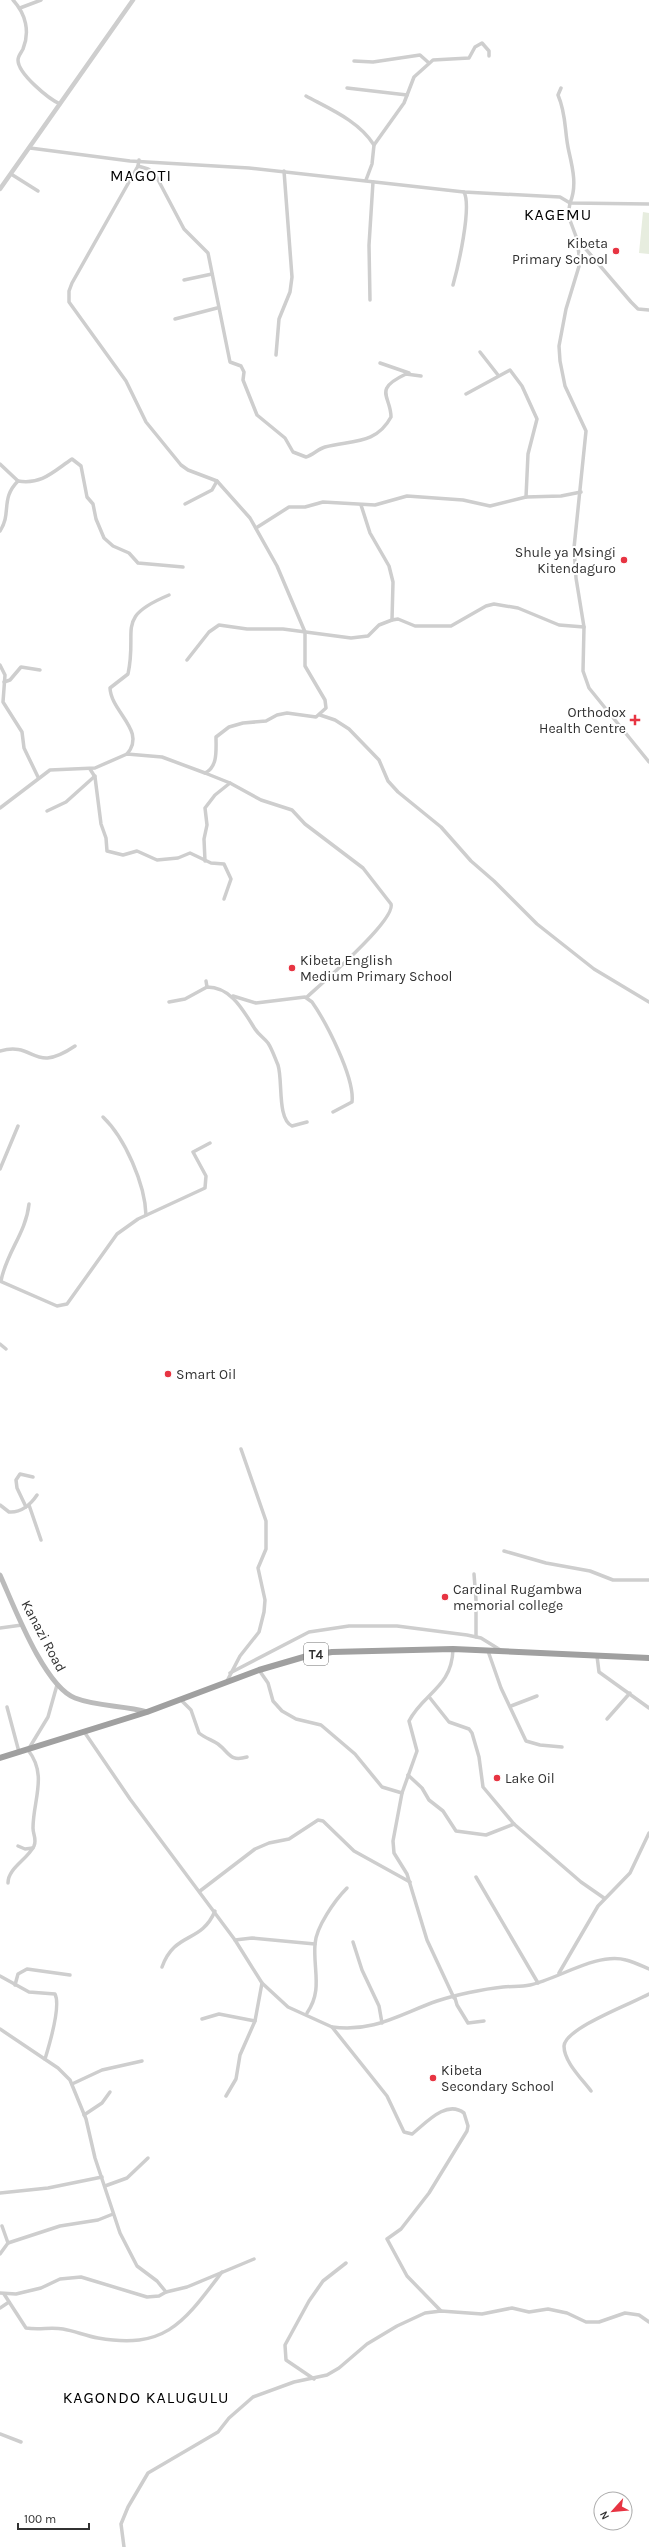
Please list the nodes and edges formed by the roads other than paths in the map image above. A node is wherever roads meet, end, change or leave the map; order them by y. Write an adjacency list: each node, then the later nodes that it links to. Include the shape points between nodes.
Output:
1 (13, 0): 4 (street)
2 (41, 0): 4 (street)
3 (133, 0): 12 (street)
4 (20, 8): 12 (street, via 27,28 19,57 20,67 49,98)
5 (489, 56): 7 (street, via 489,51 482,43 464,60 444,58)
6 (354, 61): 7 (street, via 373,62 420,55)
7 (429, 63): 10 (street, via 414,77)
8 (347, 88): 10 (street)
9 (561, 88): 24 (street, via 558,95 565,114 573,166 574,189)
10 (407, 95): 13 (street)
11 (306, 96): 13 (street, via 357,126)
12 (60, 104): 14 (street)
13 (374, 145): 19 (street, via 372,164)
14 (30, 148): 15 (street); 18 (street)
15 (139, 160): 16 (street); 17 (street)
16 (138, 166): 27 (street, via 148,169 158,177 184,229 206,250); 43 (street, via 79,269 69,291 69,302 122,375 146,422 181,465)
17 (284, 171): 19 (street); 35 (street, via 292,276 290,292 279,319)
18 (11, 174): 21 (street); 22 (street)
19 (366, 180): 20 (street)
20 (373, 182): 23 (street); 30 (street, via 369,245)
21 (0, 190)
22 (38, 190)
23 (464, 192): 24 (street, via 560,197); 29 (street, via 468,212)
24 (570, 203): 25 (street); 26 (street, via 568,215)
25 (649, 204)
26 (577, 239): 32 (street, via 631,302 638,308); 44 (street, via 580,263 566,309 559,346 560,368 565,386 586,431)
27 (212, 274): 28 (street); 31 (street)
28 (184, 280)
29 (453, 285)
30 (370, 300)
31 (218, 308): 33 (street); 37 (street, via 230,362 241,366 244,372 243,380 255,412 285,438 293,452 301,456 311,455 325,447 354,443 374,436 391,417 386,400 387,389 398,378)
32 (649, 310)
33 (175, 319)
34 (480, 352): 38 (street)
35 (276, 355)
36 (380, 363): 37 (street)
37 (410, 373): 39 (street)
38 (498, 375): 40 (street); 45 (street, via 512,370 537,417 526,469)
39 (421, 376)
40 (466, 394)
41 (0, 464): 42 (street)
42 (18, 481): 49 (street, via 6,496); 50 (street, via 42,480 72,459 76,460 81,466 87,497 93,504 96,519 107,541 129,553 138,563)
43 (217, 481): 46 (street, via 212,490); 48 (street, via 241,505)
44 (581, 492): 45 (street, via 561,496); 53 (street, via 574,548)
45 (526, 497): 47 (street, via 490,506 462,500 407,496 381,504)
46 (185, 504)
47 (361, 505): 48 (street, via 323,502 305,507 290,507); 52 (street, via 370,533 389,566 393,582)
48 (256, 528): 54 (street)
49 (0, 531)
50 (183, 567)
51 (169, 595): 60 (street, via 151,603 136,614 131,634 128,674 110,688 133,738 132,748)
52 (392, 620): 53 (street, via 398,619 415,626 451,626 494,604 518,608 559,625); 54 (street, via 379,625 368,636 351,638)
53 (584, 627): 61 (street, via 585,682)
54 (305, 632): 55 (street, via 216,626); 59 (street, via 305,666 326,704)
55 (186, 660)
56 (0, 665): 58 (street, via 5,675)
57 (40, 670): 58 (street, via 21,667 10,680)
58 (4, 682): 65 (street, via 3,702 22,732 24,748)
59 (320, 715): 63 (street, via 283,714 266,721 243,723 223,730 216,737 213,766); 76 (street, via 336,720 349,729 379,760 388,781 398,792 441,827 471,861 537,924 594,969)
60 (127, 754): 62 (street); 63 (street, via 162,757)
61 (649, 762)
62 (90, 768): 64 (street); 65 (street, via 50,770)
63 (205, 774): 66 (street)
64 (95, 776): 68 (street, via 66,802); 69 (street, via 100,824 106,838 107,851 123,855 137,851 157,860 178,858 190,853)
65 (38, 777): 67 (street)
66 (230, 783): 69 (street, via 215,795 205,808); 74 (street, via 279,808 292,810 305,824 366,870 392,907 357,953)
67 (0, 808)
68 (47, 811)
69 (205, 861): 70 (street, via 224,864 226,867 231,879)
70 (224, 899)
71 (206, 981): 72 (street)
72 (207, 988): 73 (street); 75 (street, via 185,999)
73 (232, 996): 74 (street, via 253,1003); 81 (street, via 244,1009 271,1050 280,1076 282,1108 288,1123 292,1126)
74 (307, 997): 79 (street, via 317,1008 334,1043 351,1089 352,1102)
75 (169, 1002)
76 (649, 1002)
77 (75, 1046): 78 (street, via 60,1056 44,1060 21,1050 10,1048)
78 (0, 1051)
79 (333, 1112)
80 (103, 1117): 87 (street, via 120,1136 138,1175)
81 (307, 1122)
82 (18, 1126): 84 (street)
83 (210, 1143): 87 (street, via 193,1152 206,1176 205,1188)
84 (1, 1164): 85 (street)
85 (0, 1169)
86 (29, 1204): 88 (street, via 25,1225 6,1261)
87 (146, 1214): 88 (street, via 117,1234 70,1301 62,1306)
88 (0, 1281)
89 (0, 1344): 90 (street)
90 (6, 1349)
91 (241, 1449): 110 (street, via 266,1521 266,1549 258,1568 265,1600 262,1625)
92 (33, 1477): 95 (street, via 20,1474 16,1480 17,1488)
93 (37, 1495): 95 (street)
94 (0, 1505): 95 (street, via 11,1512)
95 (28, 1506): 96 (street)
96 (41, 1540)
97 (504, 1551): 100 (street, via 546,1563 590,1571 613,1580)
98 (474, 1574): 103 (street)
99 (0, 1575): 101 (main road, Kanazi Road)
100 (649, 1580)
101 (22, 1625): 102 (street); 112 (main road, Kanazi Road)
102 (0, 1628)
103 (476, 1637): 106 (street); 110 (street, via 397,1626 326,1628 291,1640)
104 (453, 1649): 105 (highway, T4); 109 (highway, T4, via 332,1652 307,1656); 115 (street, via 451,1666)
105 (488, 1651): 106 (highway, T4); 117 (street, via 501,1688)
106 (503, 1651): 107 (highway, T4)
107 (597, 1656): 108 (highway, T4); 113 (street, via 599,1672)
108 (649, 1658)
109 (259, 1670): 111 (highway, T4); 129 (street, via 268,1684 272,1701 282,1711 296,1719 321,1725 355,1754 382,1787)
110 (230, 1673): 111 (street)
111 (227, 1681): 116 (highway, T4)
112 (56, 1685): 120 (main road, Kanazi Road, via 75,1698); 124 (street, via 48,1717)
113 (630, 1693): 119 (street); 121 (street)
114 (537, 1696): 117 (street)
115 (430, 1698): 128 (street, via 413,1713 409,1721 417,1752); 130 (street, via 449,1722 469,1729 472,1733 479,1757 483,1787)
116 (180, 1699): 120 (highway, T4); 126 (street, via 191,1710 199,1733 219,1745 230,1757)
117 (512, 1706): 123 (street, via 526,1741 540,1745)
118 (7, 1707): 125 (street)
119 (649, 1708)
120 (147, 1712): 122 (highway, T4)
121 (607, 1719)
122 (85, 1733): 124 (highway, T4); 138 (street, via 134,1805)
123 (562, 1746)
124 (28, 1750): 125 (highway, T4); 133 (street, via 36,1763 39,1778 33,1828 36,1840)
125 (20, 1752): 127 (highway, T4)
126 (247, 1757)
127 (0, 1758)
128 (408, 1775): 129 (street); 130 (street, via 422,1788 428,1800 443,1811 456,1831 486,1835)
129 (402, 1793): 136 (street, via 394,1835 394,1853)
130 (514, 1824): 139 (street, via 581,1882)
131 (649, 1832): 139 (street, via 630,1873)
132 (18, 1846): 133 (street, via 25,1849)
133 (33, 1848): 135 (street, via 26,1860 10,1874)
134 (476, 1877): 150 (street)
135 (8, 1883)
136 (410, 1883): 138 (street, via 354,1851 323,1821 318,1820 289,1839 268,1843 255,1849); 153 (street, via 427,1940)
137 (347, 1888): 143 (street, via 331,1905)
138 (200, 1891): 140 (street)
139 (604, 1898): 146 (street)
140 (215, 1911): 141 (street); 144 (street, via 206,1927 175,1944)
141 (235, 1940): 143 (street, via 252,1938); 149 (street)
142 (353, 1942): 158 (street)
143 (315, 1944): 154 (street, via 317,1987 314,2001)
144 (162, 1967)
145 (649, 1969): 146 (street, via 626,1960 612,1959)
146 (558, 1974): 150 (street)
147 (70, 1975): 151 (street, via 27,1969 18,1974)
148 (0, 1976): 151 (street)
149 (262, 1983): 154 (street, via 288,2006); 156 (street)
150 (538, 1983): 153 (street, via 502,1987)
151 (14, 1985): 161 (street, via 29,1992 51,1993 57,1997 50,2044)
152 (649, 1994): 164 (street, via 598,2018 566,2040 565,2052 570,2063)
153 (454, 1998): 157 (street, via 468,2023); 158 (street, via 436,2002)
154 (306, 2013): 159 (street)
155 (202, 2018): 156 (street, via 228,2015)
156 (255, 2021): 166 (street, via 240,2055 236,2079)
157 (484, 2021)
158 (382, 2023): 159 (street, via 356,2028)
159 (332, 2027): 183 (street, via 386,2096 406,2134 412,2134 434,2116 448,2109 460,2110 466,2118 466,2131 429,2193 401,2229 387,2239 407,2276)
160 (0, 2029): 161 (street)
161 (45, 2059): 163 (street, via 58,2068)
162 (142, 2061): 163 (street, via 102,2070)
163 (72, 2084): 167 (street)
164 (591, 2091)
165 (110, 2092): 167 (street, via 102,2103)
166 (226, 2096)
167 (84, 2115): 169 (street)
168 (148, 2158): 170 (street, via 127,2178)
169 (102, 2177): 170 (street); 171 (street, via 48,2188)
170 (105, 2186): 172 (street)
171 (0, 2193)
172 (113, 2214): 174 (street, via 98,2220 60,2226); 179 (street, via 137,2266 157,2281)
173 (2, 2226): 174 (street)
174 (8, 2243): 175 (street)
175 (0, 2254)
176 (254, 2259): 178 (street)
177 (346, 2264): 185 (street, via 319,2285 285,2345 286,2360)
178 (223, 2271): 179 (street, via 187,2287); 181 (street, via 186,2317 170,2329 140,2342 97,2338 58,2328 26,2328)
179 (166, 2292): 180 (street, via 148,2297 81,2277 60,2280 29,2291)
180 (2, 2293): 181 (street)
181 (9, 2302): 182 (street)
182 (0, 2308)
183 (441, 2311): 184 (street, via 482,2314 508,2308 529,2312 548,2309 567,2313 586,2322 599,2322 625,2313 640,2315); 185 (street, via 425,2313 397,2326 361,2348 333,2372)
184 (649, 2322)
185 (315, 2379): 188 (street, via 294,2382 253,2397 229,2418 218,2432 148,2473 121,2524)
186 (0, 2434): 187 (street)
187 (21, 2442)
188 (124, 2547)

